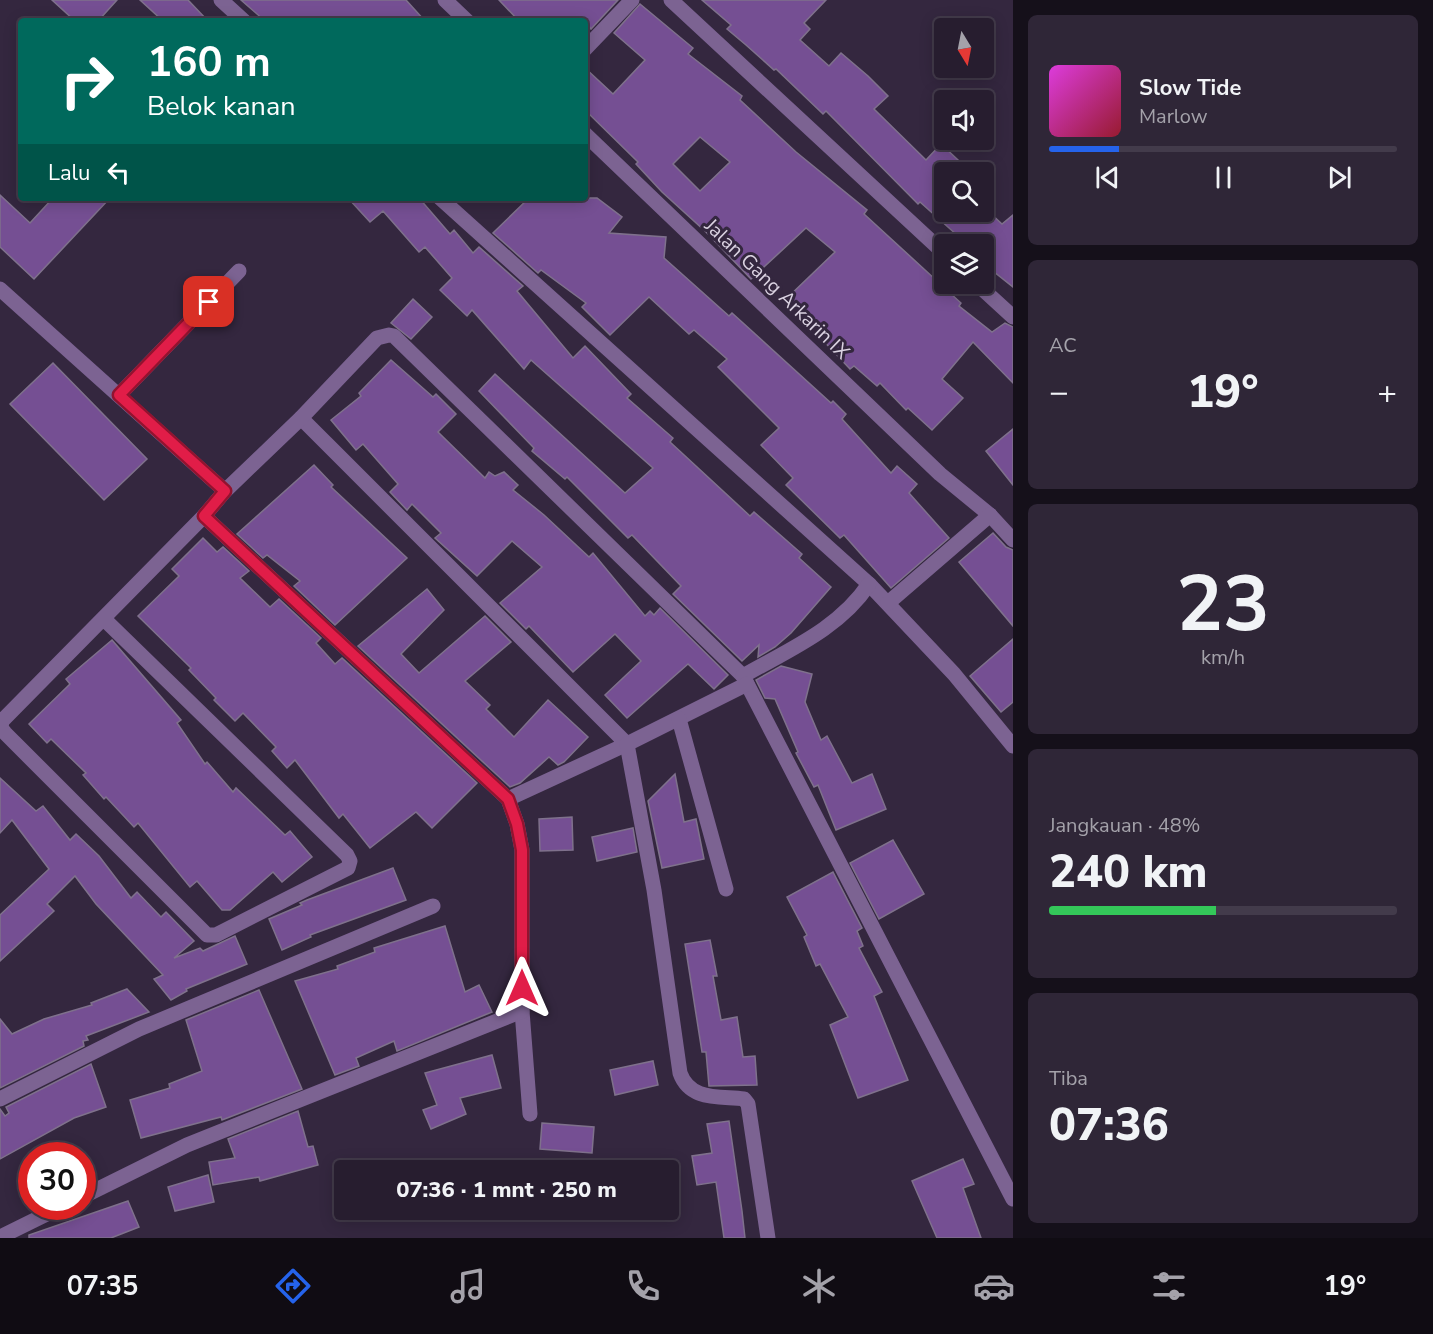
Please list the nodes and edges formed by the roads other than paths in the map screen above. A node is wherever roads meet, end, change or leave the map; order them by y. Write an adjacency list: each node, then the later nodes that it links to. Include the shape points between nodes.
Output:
1 (221, 0): 5 (street)
2 (445, 0): 6 (street)
3 (632, 0): 7 (street)
4 (671, 0): 10 (street)
5 (241, 18)
6 (463, 18)
7 (588, 46)
8 (588, 137): 18 (street, Jalan Gang Arkarin IX, via 940,474)
9 (444, 201): 21 (street)
10 (934, 244)
11 (239, 271): 15 (street)
12 (0, 289): 15 (street)
13 (988, 294): 14 (street)
14 (1013, 317)
15 (119, 395): 17 (street)
16 (300, 418): 17 (street); 24 (street, via 377,338 394,336); 26 (street)
17 (225, 491): 19 (street)
18 (990, 515): 20 (street, Jalan Gang Arkarin IX); 22 (street)
19 (204, 516): 23 (street); 28 (street)
20 (1013, 540)
21 (869, 584): 22 (street); 24 (street, via 839,620)
22 (888, 603): 27 (street)
23 (104, 619): 23 (street, via 2,721 4,733 207,936 216,935 348,868 347,855)
24 (745, 680): 25 (street); 35 (street)
25 (679, 718): 26 (street); 29 (street)
26 (627, 744): 28 (street); 38 (street, via 654,890 680,1073 695,1094 744,1099 748,1104)
27 (1013, 746)
28 (508, 799): 31 (street, via 522,850)
29 (726, 889)
30 (433, 906): 32 (street, via 139,1029)
31 (522, 1011): 33 (street); 34 (street, via 187,1145)
32 (0, 1099)
33 (530, 1114)
34 (96, 1190)
35 (1013, 1199)
36 (35, 1220): 37 (street)
37 (0, 1237)
38 (768, 1238)

